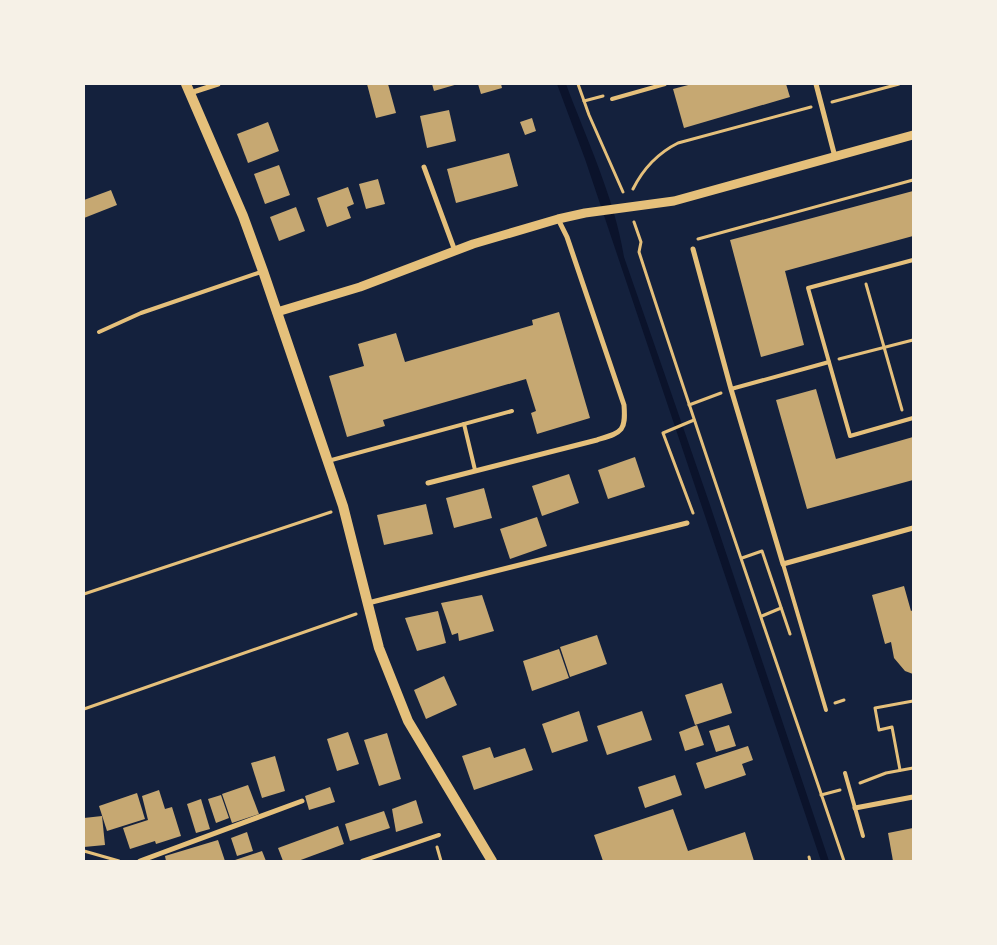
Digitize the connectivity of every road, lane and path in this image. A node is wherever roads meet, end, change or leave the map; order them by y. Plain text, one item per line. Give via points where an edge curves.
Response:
1 (218, 84) edge
2 (578, 84) edge
3 (664, 84) edge
4 (816, 84) edge
5 (899, 84) edge
6 (188, 89) edge
7 (612, 99) joint
8 (584, 101) junction
9 (831, 102) dead end
10 (813, 106) dead end
11 (913, 136) edge
12 (835, 157) junction
13 (424, 167) dead end
14 (913, 180) edge
15 (633, 189) dead end
16 (623, 192) dead end
17 (558, 219) junction
18 (634, 222) dead end
19 (690, 241) dead end
20 (693, 249) dead end
21 (455, 251) junction
22 (913, 260) edge
23 (263, 271) junction
24 (863, 273) junction
25 (277, 312) junction
26 (98, 332) dead end
27 (913, 340) edge
28 (884, 348) junction
29 (829, 362) junction
30 (731, 389) junction
31 (689, 405) junction
32 (512, 410) dead end
33 (913, 418) edge
34 (694, 420) junction
35 (905, 420) junction
36 (464, 424) junction
37 (328, 461) junction
38 (475, 470) junction
39 (428, 482) dead end
40 (334, 511) dead end
41 (687, 523) joint
42 (913, 528) edge
43 (742, 558) junction
44 (783, 564) junction
45 (84, 594) edge
46 (367, 603) junction
47 (783, 608) junction
48 (357, 614) dead end
49 (762, 616) junction
50 (790, 636) dead end
51 (844, 700) dead end
52 (913, 701) edge
53 (834, 703) dead end
54 (84, 709) edge
55 (826, 710) dead end
56 (913, 768) edge
57 (900, 770) junction
58 (845, 773) dead end
59 (849, 788) junction
60 (821, 795) junction
61 (913, 796) edge
62 (302, 801) dead end
63 (855, 808) junction
64 (439, 835) dead end
65 (863, 836) dead end
66 (84, 851) edge
67 (808, 857) dead end
68 (119, 861) edge
69 (140, 861) edge
70 (362, 861) edge
71 (492, 861) edge
72 (810, 861) edge
73 (844, 861) edge

1 - 6 street
2 - 8 path
3 - 7 lane
4 - 12 street
5 - 9 path
6 - 23 main road
7 - 8 path via 604,96
8 - 16 path
10 - 15 path via 678,143 641,173
11 - 12 street
12 - 17 street via 674,201
13 - 21 street
14 - 19 path
17 - 21 street
17 - 38 street via 624,405 623,428 619,433 597,440
18 - 31 path via 641,242 639,252
20 - 30 street
21 - 25 street via 360,287
22 - 24 lane
23 - 25 main road
23 - 26 lane via 141,313
24 - 28 path
24 - 29 lane via 808,288
25 - 37 main road
27 - 28 path
28 - 29 path
28 - 35 path
29 - 30 lane
29 - 35 lane via 850,436
30 - 31 path
30 - 44 street
31 - 34 path
32 - 36 lane
33 - 35 lane
34 - 41 path via 663,433 695,519
34 - 43 path
36 - 37 lane
36 - 38 lane
37 - 46 main road via 351,532
38 - 39 street
40 - 45 path
41 - 46 street
42 - 44 street
43 - 47 path via 762,551
43 - 49 path
44 - 55 lane
46 - 71 main road via 379,648 408,721
47 - 49 path
47 - 50 path
48 - 54 path
49 - 60 path
51 - 53 path
52 - 57 path via 875,708 879,730 892,727
56 - 57 path
57 - 59 path via 866,779
58 - 59 lane
59 - 60 path
59 - 63 lane
60 - 73 path
61 - 63 street
62 - 69 street
63 - 65 lane
64 - 70 lane
66 - 68 path
67 - 72 path

